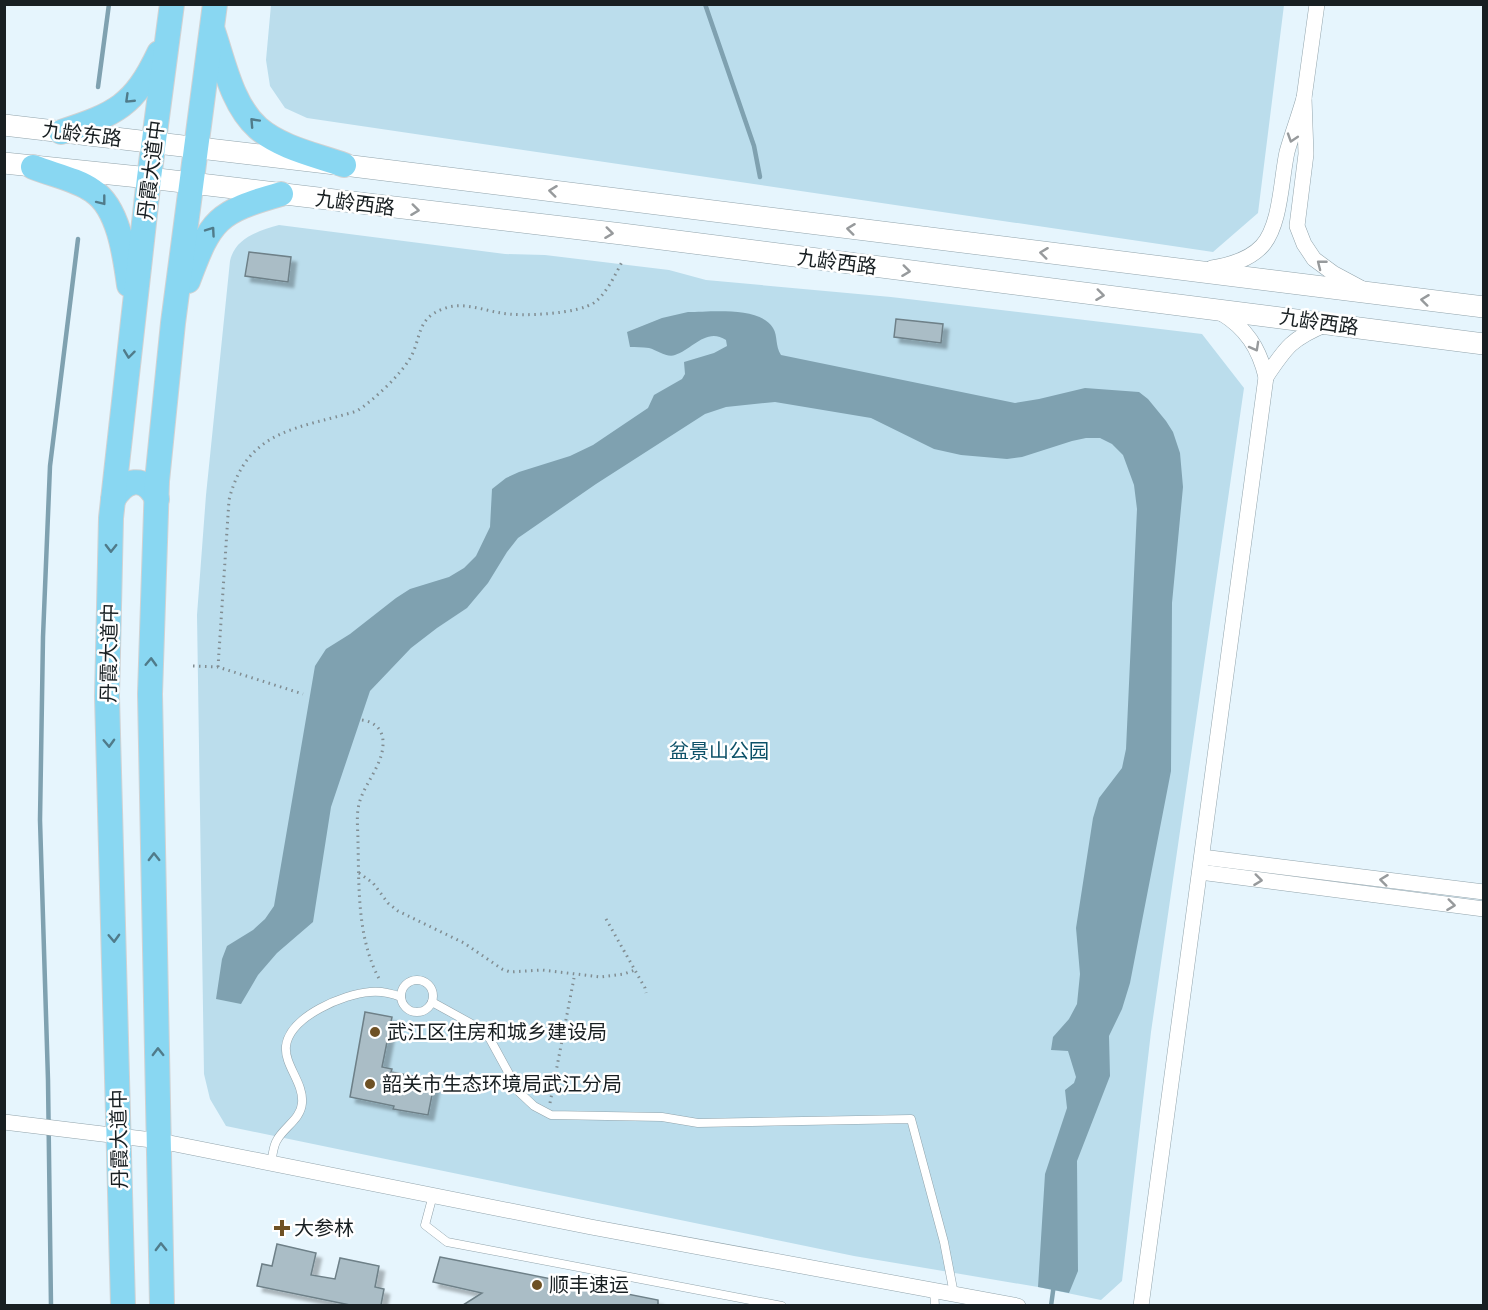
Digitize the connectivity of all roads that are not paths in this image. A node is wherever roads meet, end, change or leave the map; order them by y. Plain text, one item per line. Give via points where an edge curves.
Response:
1 (172, 4) edge
2 (215, 4) edge
3 (1317, 4) edge
4 (212, 29) junction
5 (169, 32) junction
6 (1304, 98) junction
7 (4, 125) edge
8 (61, 132) junction
9 (154, 143) junction
10 (195, 148) junction
11 (4, 163) edge
12 (344, 165) junction
13 (33, 167) junction
14 (149, 178) junction
15 (190, 184) junction
16 (281, 194) junction
17 (1190, 272) junction
18 (1372, 293) junction
19 (1484, 307) edge
20 (1213, 308) junction
21 (133, 320) junction
22 (173, 323) junction
23 (1329, 324) junction
24 (1484, 344) edge
25 (1266, 377) junction
26 (157, 499) junction
27 (113, 500) junction
28 (1201, 865) junction
29 (1484, 892) edge
30 (1484, 909) edge
31 (401, 997) junction
32 (432, 1002) junction
33 (4, 1122) edge
34 (120, 1135) junction
35 (160, 1141) junction
36 (271, 1162) junction
37 (433, 1195) junction
38 (954, 1294) junction
39 (935, 1298) edge
40 (123, 1305) edge
41 (162, 1305) edge
42 (782, 1305) edge
43 (1018, 1305) edge
44 (1141, 1305) edge

1 - 5 main road, 丹霞大道中
2 - 4 main road, 丹霞大道中
3 - 6 street
4 - 10 main road, 丹霞大道中
12 -> 4 main road via 295,148 258,128 243,110
5 -> 8 main road via 146,80 128,102 108,116
5 - 9 main road, 丹霞大道中
6 -> 17 street via 1287,152 1273,226 1262,246 1243,260
18 -> 6 street via 1314,259 1297,226 1305,154
7 - 8 main road, 九龄东路
8 - 9 main road, 九龄东路
9 - 10 main road, 九龄东路
9 - 14 main road, 丹霞大道中
10 - 12 main road, 九龄西路
10 - 15 main road, 丹霞大道中
11 - 13 main road, 九龄东路
17 -> 12 main road, 九龄西路
13 - 14 main road, 九龄东路
13 -> 21 main road via 74,181 102,199 120,236
14 - 15 main road, 九龄东路
14 - 21 main road, 丹霞大道中
15 - 16 main road, 九龄西路
15 - 22 main road, 丹霞大道中
16 -> 20 main road, 九龄西路
22 -> 16 main road via 199,250 214,225 244,205
17 - 18 main road, 九龄西路
19 -> 18 main road, 九龄西路
20 - 23 main road, 九龄西路
20 -> 25 street via 1248,335 1262,360
21 -> 27 main road, 丹霞大道中
22 - 26 main road, 丹霞大道中
23 - 24 main road, 九龄西路
23 - 25 street via 1286,347
25 - 28 street
26 - 27 main road via 150,487 137,482 123,486
35 -> 26 main road, 丹霞大道中 via 150,694
27 -> 34 main road, 丹霞大道中 via 107,696
29 -> 28 street
28 -> 30 street
28 - 44 street
31 - 32 lane via 404,1006 417,1012 426,1010
31 - 32 lane via 407,984 420,980 431,988
31 - 36 lane via 369,992 343,998 314,1012 294,1028 286,1051 303,1102 297,1117 275,1142
32 - 38 lane via 481,1029 519,1092 548,1114 662,1117 698,1123 911,1119
33 - 34 street
34 - 35 street
34 - 40 main road, 丹霞大道中
35 - 36 street
41 -> 35 main road, 丹霞大道中
36 - 37 street
37 - 39 street
37 - 42 lane via 425,1225 447,1242
38 - 39 street
38 - 43 street

